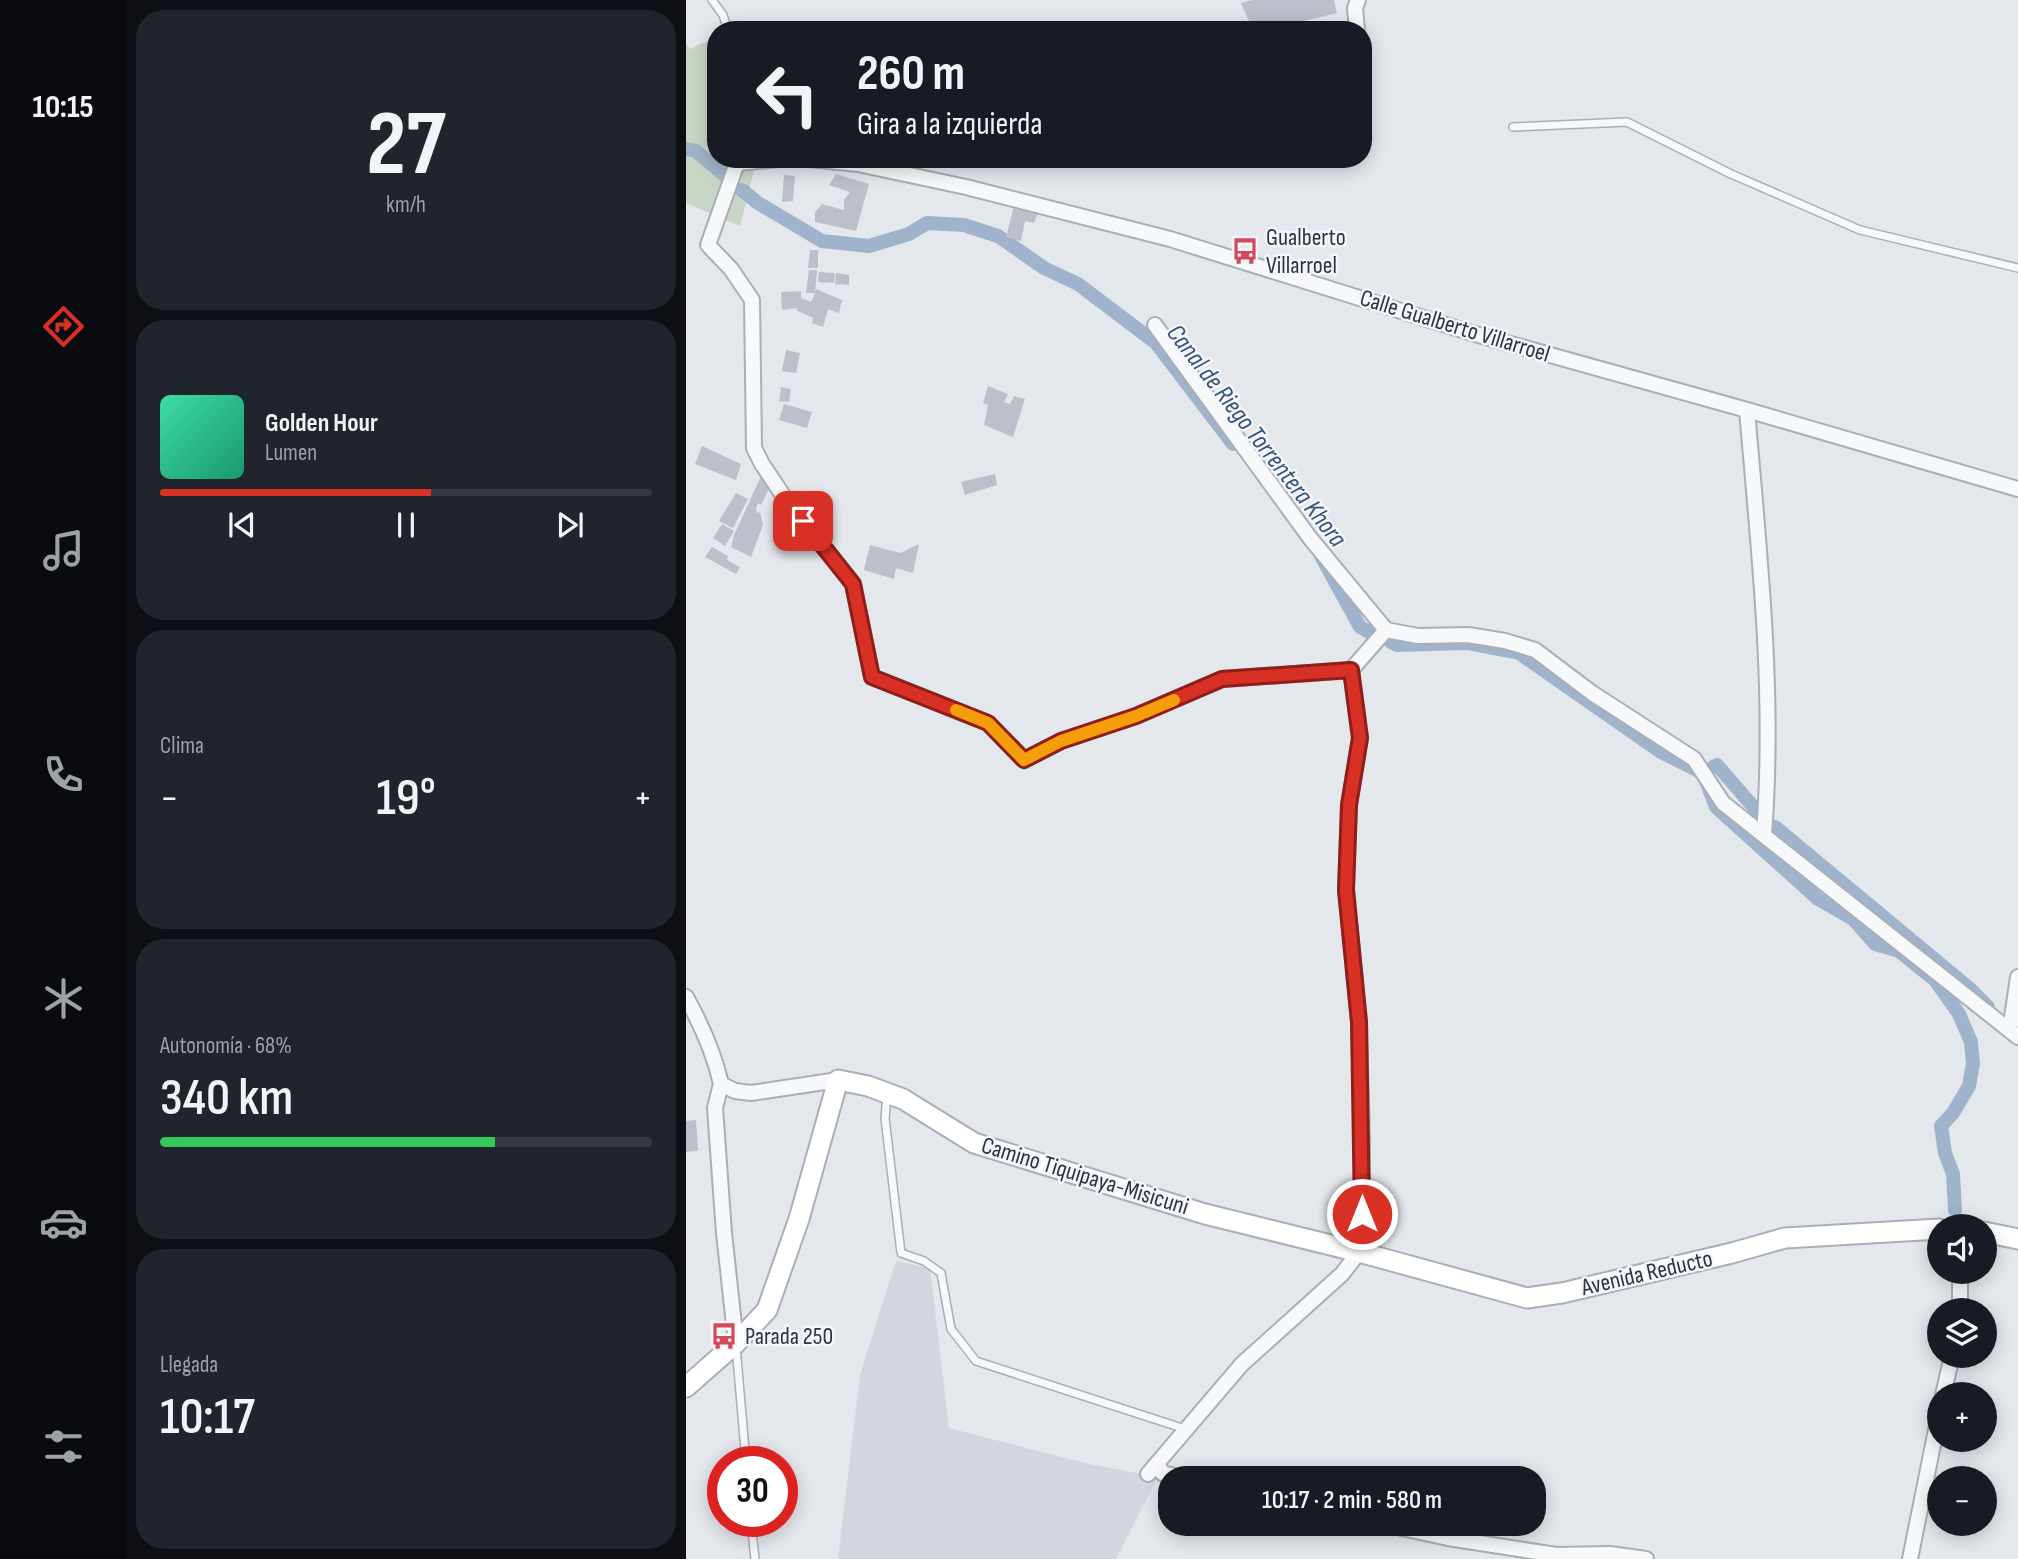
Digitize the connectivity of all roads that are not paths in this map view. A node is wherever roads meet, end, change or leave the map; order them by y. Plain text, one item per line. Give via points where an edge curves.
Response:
1 (712, 0) edge
2 (1358, 0) edge
3 (725, 21) edge
4 (1356, 21) edge
5 (1513, 127) dead end
6 (734, 168) edge
7 (880, 168) edge
8 (2018, 268) edge
9 (1155, 325) dead end
10 (1747, 410) junction
11 (2018, 489) edge
12 (1386, 630) junction
13 (1351, 670) junction
14 (1763, 834) junction
15 (2018, 977) edge
16 (686, 997) edge
17 (2014, 1034) edge
18 (838, 1080) junction
19 (721, 1084) junction
20 (887, 1093) junction
21 (1927, 1230) edge
22 (1997, 1235) edge
23 (2018, 1239) edge
24 (1359, 1252) junction
25 (736, 1343) junction
26 (686, 1387) edge
27 (1185, 1429) junction
28 (745, 1446) edge
29 (1932, 1452) edge
30 (1158, 1471) edge
31 (1439, 1536) edge
32 (753, 1537) edge
33 (755, 1559) edge
34 (1646, 1559) edge
35 (1910, 1559) edge

1 - 3 lane
2 - 4 street
5 - 8 lane via 1627,122 1860,230
6 - 13 street via 708,245 752,300 754,447 786,500 853,584 872,677 988,723 1024,760 1061,741 1136,716 1222,679
7 - 10 street, Calle Gualberto Villarroel via 1170,239 1475,334
9 - 12 street via 1310,538
10 - 11 street, Calle Gualberto Villarroel
10 - 14 street via 1766,634 1769,769
12 - 13 street
12 - 14 street via 1418,636 1468,635 1535,650 1694,759 1723,803
13 - 24 street via 1360,738 1349,805 1346,890 1359,1035
14 - 17 street
15 - 17 street
16 - 19 street via 699,1019
18 - 19 street via 751,1093
18 - 20 main road, Camino Tiquipaya-Misicuni
18 - 25 main road via 799,1219 767,1310
19 - 25 street via 715,1108
20 - 24 main road, Camino Tiquipaya-Misicuni via 975,1143 1205,1214
20 - 27 lane via 885,1118 901,1253 941,1273 951,1329 976,1360
21 - 24 main road, Avenida Reducto via 1785,1238 1527,1298
22 - 23 main road
24 - 27 street via 1342,1275 1242,1364
25 - 26 main road
25 - 28 lane
27 - 30 street via 1153,1469
29 - 35 street
31 - 34 street via 1556,1555
32 - 33 lane

